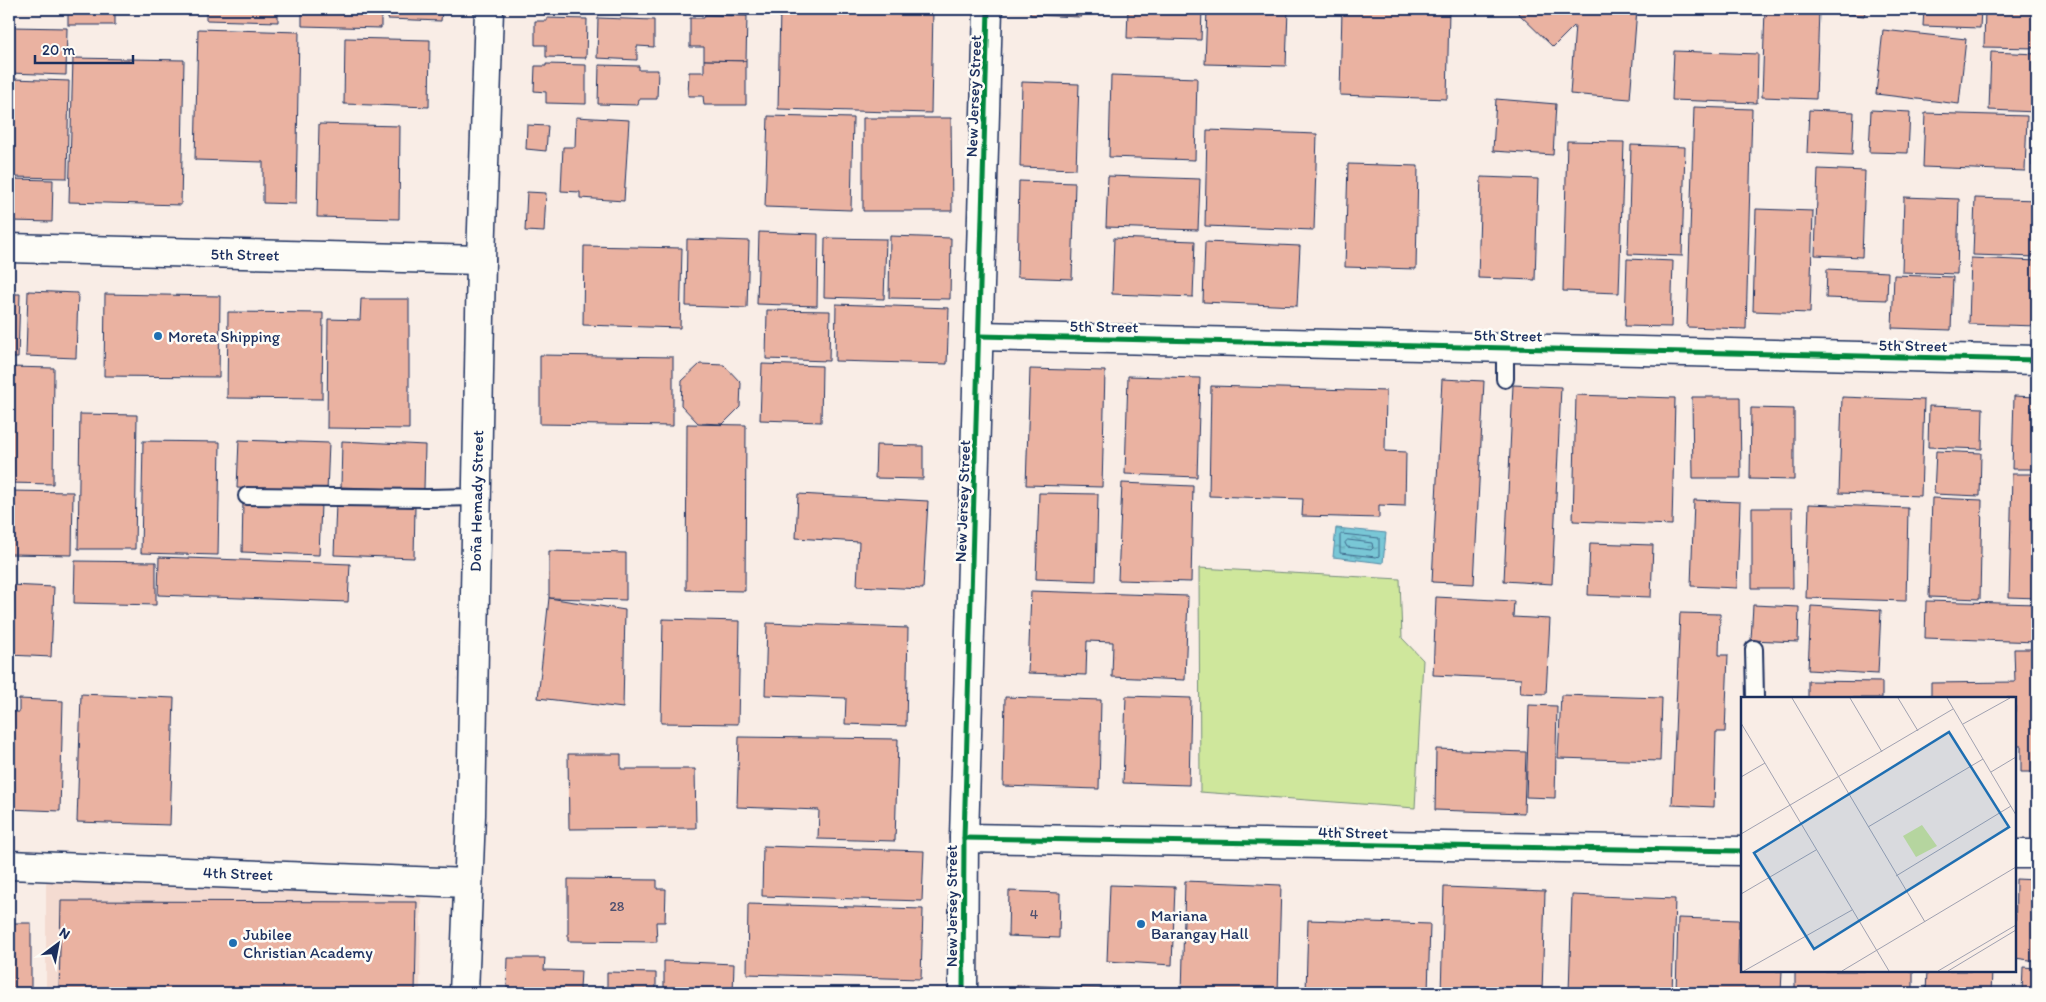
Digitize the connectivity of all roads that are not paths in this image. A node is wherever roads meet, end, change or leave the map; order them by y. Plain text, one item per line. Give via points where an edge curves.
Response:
1 (489, 9) edge
2 (988, 9) edge
3 (9, 248) edge
4 (481, 260) junction
5 (979, 336) junction
6 (1505, 348) junction
7 (2037, 360) edge
8 (1505, 379) dead end
9 (247, 496) dead end
10 (476, 497) junction
11 (1754, 649) dead end
12 (1755, 697) edge
13 (964, 838) junction
14 (1741, 851) edge
15 (2016, 854) edge
16 (2037, 854) edge
17 (9, 864) edge
18 (467, 884) junction
19 (464, 993) edge
20 (963, 993) edge

1 - 4 street, Doña Hemady Street
2 - 5 street, New Jersey Street
3 - 4 street, 5th Street
4 - 10 street, Doña Hemady Street
5 - 6 street, 5th Street
5 - 13 street, New Jersey Street
6 - 7 street, 5th Street
6 - 8 lane
9 - 10 lane
10 - 18 street, Doña Hemady Street
11 - 12 lane
13 - 14 street, 4th Street
13 - 20 street, New Jersey Street
15 - 16 street
17 - 18 street, 4th Street
18 - 19 street, Doña Hemady Street

